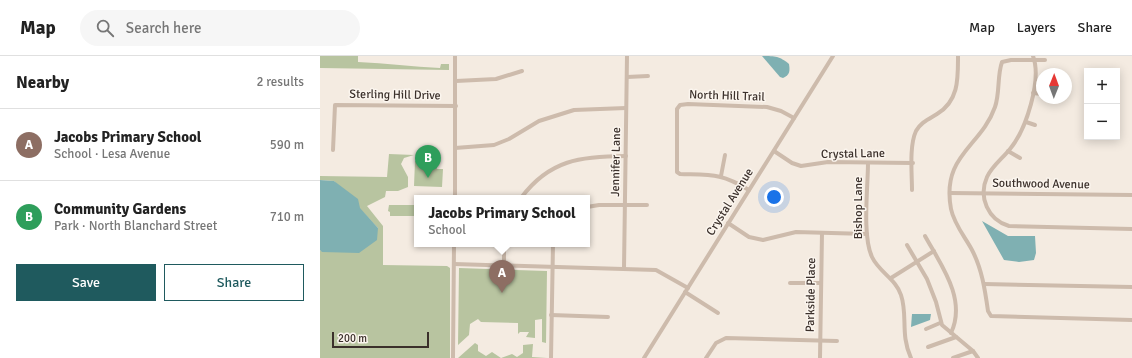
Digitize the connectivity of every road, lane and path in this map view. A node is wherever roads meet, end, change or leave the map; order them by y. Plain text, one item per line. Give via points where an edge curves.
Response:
1 (455, 56) edge
2 (627, 56) edge
3 (833, 56) edge
4 (958, 56) edge
5 (1035, 57) edge
6 (1045, 60) dead end
7 (522, 71) dead end
8 (648, 76) dead end
9 (627, 77) junction
10 (456, 81) junction
11 (1033, 93) junction
12 (1036, 93) edge
13 (456, 106) junction
14 (626, 108) junction
15 (794, 118) junction
16 (1026, 122) junction
17 (1035, 125) dead end
18 (455, 148) junction
19 (333, 150) dead end
20 (774, 151) junction
21 (1008, 151) junction
22 (725, 155) dead end
23 (626, 156) junction
24 (1020, 158) dead end
25 (868, 163) junction
26 (912, 163) junction
27 (721, 176) junction
28 (749, 190) junction
29 (912, 190) dead end
30 (950, 192) junction
31 (984, 193) junction
32 (455, 195) edge
33 (524, 195) edge
34 (1132, 196) edge
35 (625, 205) junction
36 (647, 205) dead end
37 (590, 206) edge
38 (728, 223) junction
39 (1132, 229) edge
40 (822, 233) junction
41 (867, 234) junction
42 (925, 236) dead end
43 (907, 245) dead end
44 (454, 247) edge
45 (504, 247) edge
46 (553, 247) edge
47 (934, 251) junction
48 (918, 261) junction
49 (454, 264) junction
50 (504, 265) junction
51 (552, 266) junction
52 (624, 268) junction
53 (891, 278) junction
54 (790, 283) dead end
55 (821, 283) junction
56 (984, 284) junction
57 (1132, 286) edge
58 (687, 290) junction
59 (718, 313) dead end
60 (551, 315) junction
61 (608, 317) dead end
62 (1132, 320) edge
63 (940, 323) junction
64 (926, 329) dead end
65 (951, 333) junction
66 (956, 337) junction
67 (820, 340) junction
68 (837, 341) dead end
69 (928, 347) dead end
70 (973, 351) junction
71 (453, 358) edge
72 (551, 358) edge
73 (644, 358) edge
74 (706, 358) edge
75 (820, 358) edge
76 (911, 358) edge
77 (953, 358) edge
78 (978, 358) edge

1 - 10 street
2 - 9 street, Jennifer Lane
3 - 15 street, Crystal Avenue
4 - 26 street via 955,93 945,108 924,121 917,130
5 - 6 street
5 - 11 street
5 - 30 street via 1002,62 998,97 993,113 958,159 952,175
7 - 10 street via 496,80
8 - 9 street
9 - 14 street, Jennifer Lane
10 - 13 street
11 - 12 street
11 - 16 street
13 - 18 street
13 - 19 street, Sterling Hill Drive via 334,106
14 - 18 street via 574,110 539,121 494,145
14 - 23 street, Jennifer Lane
15 - 20 street, Crystal Avenue
15 - 27 street, North Hill Trail via 767,107 700,104 680,106 676,116 678,172
16 - 17 street
16 - 21 street
18 - 32 street
20 - 25 street, Crystal Lane via 792,163 802,166 828,162
20 - 28 street, Crystal Avenue
21 - 24 street
21 - 31 street via 988,174
22 - 27 street
23 - 33 street via 590,157 564,163 540,178
23 - 35 street, Jennifer Lane
25 - 26 street, Crystal Lane
25 - 41 street, Bishop Lane
26 - 29 street
27 - 28 street
28 - 38 street, Crystal Avenue
30 - 31 street, Southwood Avenue
30 - 56 street via 952,214 976,258
31 - 34 street, Southwood Avenue
31 - 39 street via 985,204 991,215 1009,226
35 - 36 street
35 - 37 street
35 - 52 street, Jennifer Lane
38 - 40 street via 750,237 763,240 788,233
38 - 58 street, Crystal Avenue
40 - 41 street
40 - 55 street, Parkside Place
41 - 53 street, Bishop Lane via 870,252 878,266
42 - 47 street
43 - 48 street
44 - 49 street
45 - 50 street
46 - 51 street
47 - 48 street
47 - 65 street via 946,271 955,297 956,320
48 - 53 street
48 - 63 street via 936,302
49 - 50 street
49 - 71 street
50 - 51 street
51 - 52 street
51 - 60 street
52 - 58 street via 658,270
53 - 76 street via 902,298 904,334
54 - 55 street
55 - 67 street, Parkside Place
56 - 57 street
56 - 62 street via 988,314 993,317
58 - 59 street
58 - 73 street, Crystal Avenue
60 - 61 street
60 - 72 street
63 - 64 street
63 - 65 street
65 - 66 street
66 - 69 street
66 - 70 street
67 - 68 street
67 - 74 street via 729,338 716,343
67 - 75 street, Parkside Place
70 - 77 street
70 - 78 street

